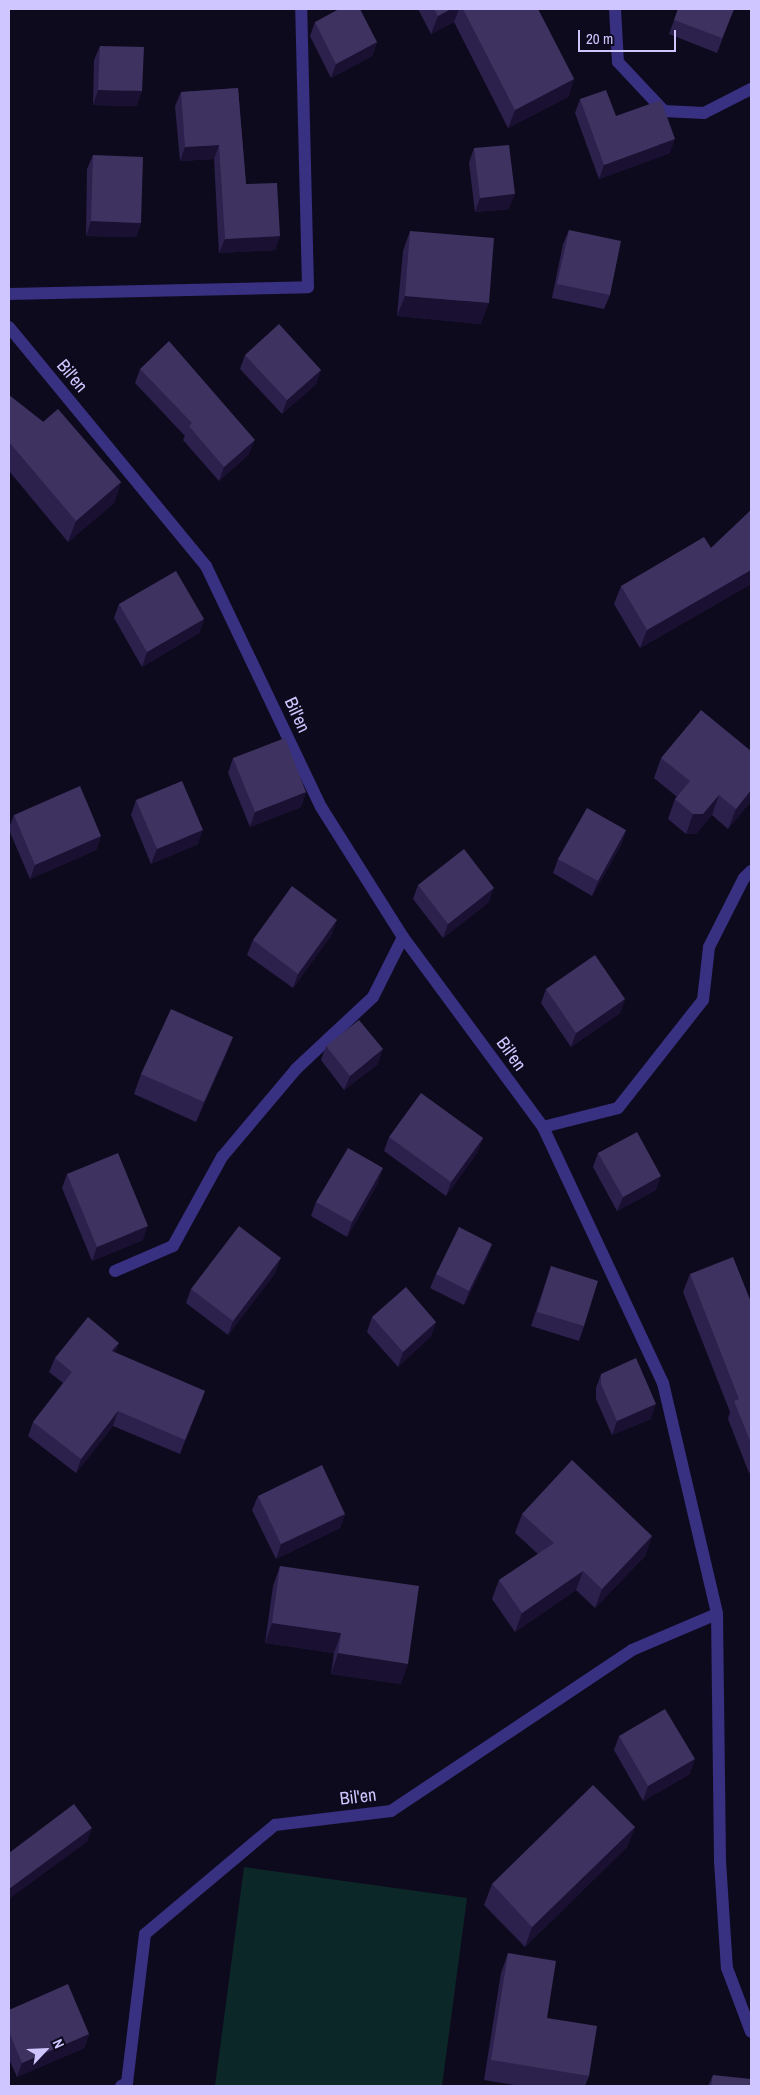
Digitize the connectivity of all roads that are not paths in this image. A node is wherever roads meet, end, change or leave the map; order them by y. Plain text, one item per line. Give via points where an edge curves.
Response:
1 (300, 9) edge
2 (616, 9) edge
3 (751, 89) edge
4 (9, 294) edge
5 (9, 327) edge
6 (751, 871) edge
7 (403, 937) junction
8 (543, 1127) junction
9 (115, 1271) dead end
10 (716, 1614) junction
11 (751, 2032) edge
12 (125, 2085) edge

1 - 4 street via 308,287
2 - 3 street via 618,62 664,111 704,112
5 - 7 street, Bil'en via 206,566 321,807
6 - 8 street via 709,947 702,1000 618,1108
7 - 8 street, Bil'en
7 - 9 street via 373,997 296,1069 222,1157 173,1246
8 - 10 street, Bil'en via 663,1383
10 - 11 street, Bil'en via 720,1861 727,1968
10 - 12 street, Bil'en via 632,1650 391,1811 275,1825 145,1934

